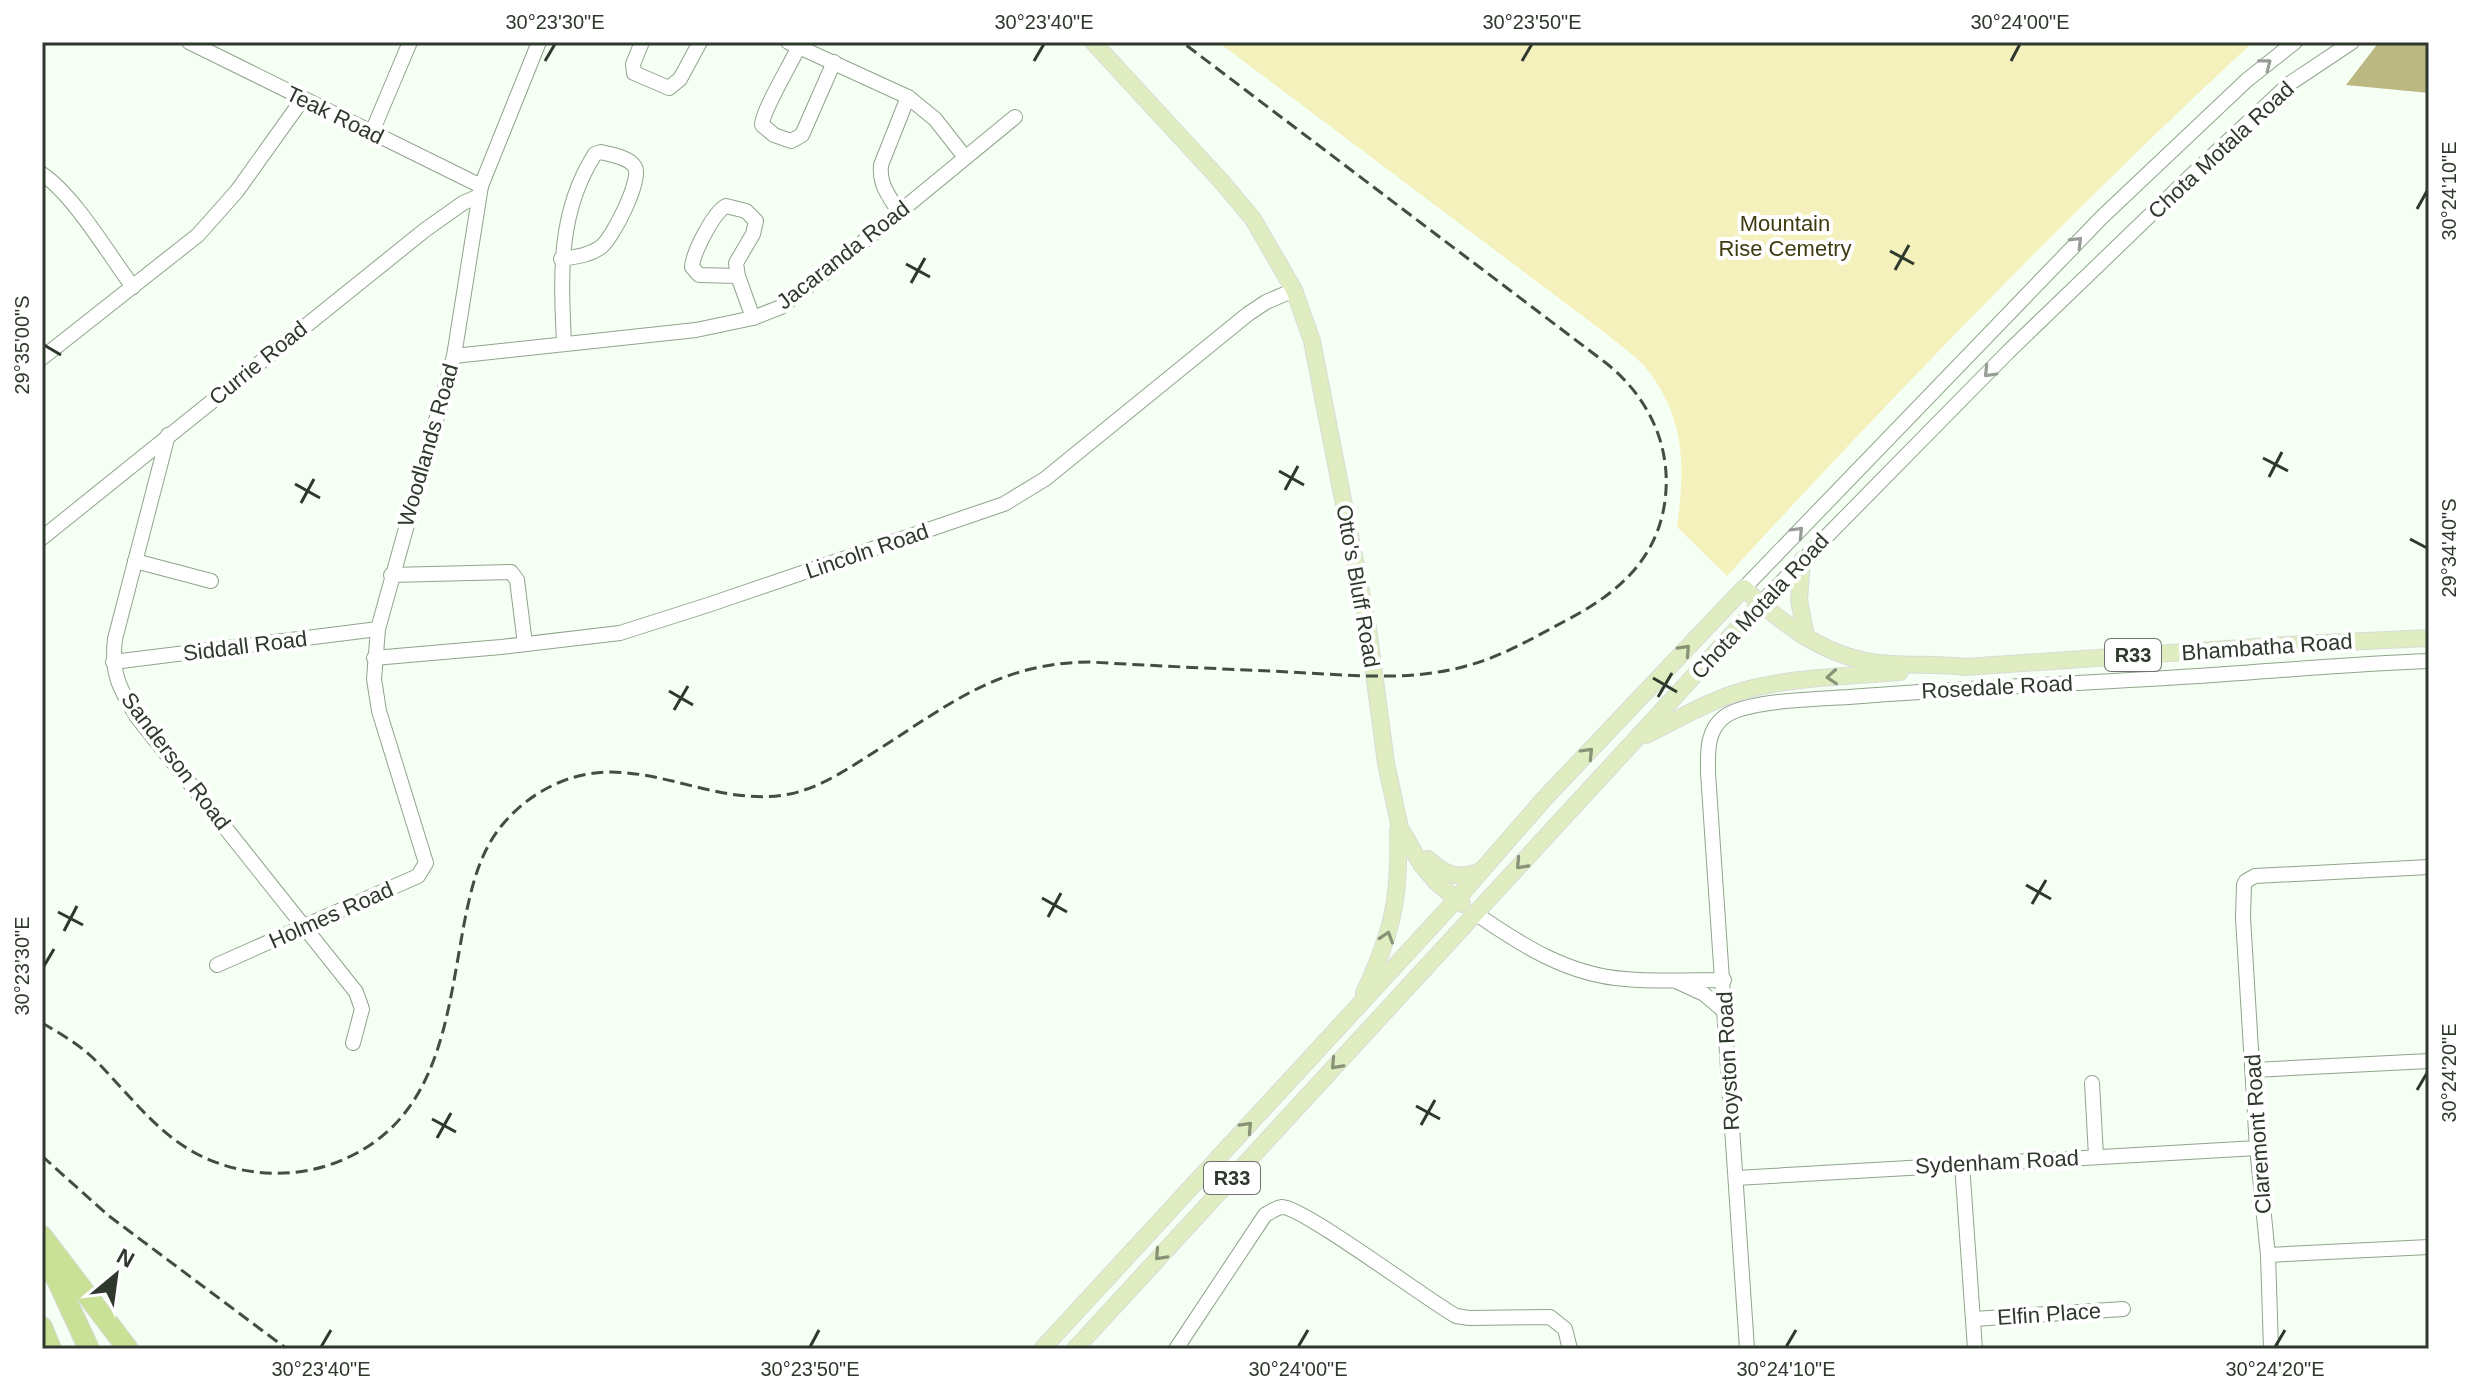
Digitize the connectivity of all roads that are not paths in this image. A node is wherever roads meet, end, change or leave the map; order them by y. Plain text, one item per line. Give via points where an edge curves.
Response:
1 (189, 42) edge
2 (410, 42) edge
3 (539, 42) edge
4 (642, 42) edge
5 (700, 42) edge
6 (1093, 42) edge
7 (2295, 42) edge
8 (2352, 42) edge
9 (794, 44) edge
10 (210, 46) edge
11 (821, 48) edge
12 (834, 62) junction
13 (908, 97) junction
14 (302, 100) junction
15 (1015, 117) dead end
16 (372, 132) junction
17 (964, 156) junction
18 (42, 174) edge
19 (480, 191) junction
20 (899, 212) junction
21 (561, 259) junction
22 (738, 276) junction
23 (133, 287) junction
24 (1294, 290) junction
25 (753, 318) junction
26 (564, 343) junction
27 (454, 356) junction
28 (42, 358) edge
29 (168, 435) junction
30 (42, 538) edge
31 (1802, 560) junction
32 (135, 561) junction
33 (391, 575) junction
34 (211, 581) dead end
35 (1744, 588) junction
36 (1760, 604) junction
37 (378, 629) junction
38 (1806, 637) junction
39 (2429, 638) edge
40 (525, 644) junction
41 (374, 658) junction
42 (2429, 661) edge
43 (113, 662) junction
44 (1965, 667) junction
45 (1636, 740) junction
46 (1708, 773) joint
47 (1398, 824) junction
48 (424, 851) joint
49 (2429, 867) edge
50 (1479, 872) junction
51 (1456, 900) junction
52 (1475, 913) junction
53 (304, 926) junction
54 (1722, 956) junction
55 (217, 965) dead end
56 (1672, 980) junction
57 (1695, 980) junction
58 (1724, 980) junction
59 (1356, 1008) junction
60 (1724, 1011) junction
61 (353, 1043) dead end
62 (2429, 1061) edge
63 (2253, 1070) junction
64 (2092, 1083) dead end
65 (2257, 1148) junction
66 (2096, 1156) junction
67 (1962, 1164) junction
68 (1736, 1178) junction
69 (42, 1236) edge
70 (2429, 1247) edge
71 (2268, 1255) junction
72 (42, 1257) edge
73 (2123, 1309) dead end
74 (1974, 1319) junction
75 (42, 1327) edge
76 (51, 1349) edge
77 (89, 1349) edge
78 (128, 1349) edge
79 (1042, 1349) edge
80 (1075, 1349) edge
81 (1176, 1349) edge
82 (1570, 1349) edge
83 (1747, 1349) edge
84 (1975, 1349) edge
85 (2271, 1349) edge

1 - 10 street, Teak Road
2 - 16 street
3 - 19 street, Woodlands Road
4 - 5 street via 634,73 669,88 680,79
6 - 24 main road, Otto's Bluff Road via 1246,210
35 -> 7 street, Chota Motala Road via 2102,217 2247,80
8 -> 31 street, Chota Motala Road via 2289,84 2231,138
9 - 11 street
9 - 12 street via 762,119 766,130 785,140 802,135
10 - 14 street, Teak Road
11 - 12 street
12 - 13 street
13 - 17 street via 935,119
13 - 20 street via 880,177
14 - 16 street, Teak Road
14 - 23 street via 218,215
15 - 17 street, Jacaranda Road
16 - 19 street, Teak Road
17 - 20 street, Jacaranda Road
18 - 23 street via 72,204
19 - 27 street, Woodlands Road
19 - 29 street, Currie Road
20 - 25 street, Jacaranda Road via 781,307
21 - 21 street via 595,250 609,238 637,177 631,163 595,154 568,213
21 - 26 street
22 - 22 street via 736,263 756,221 746,211 726,206 712,222 692,267 699,275
22 - 25 street
23 - 28 street
24 - 40 street, Lincoln Road via 1248,314 1045,479 1004,504 620,633
24 - 47 main road, Otto's Bluff Road via 1312,341 1368,628
25 - 26 street, Jacaranda Road via 696,330
26 - 27 street, Jacaranda Road
27 - 33 street, Woodlands Road
29 - 30 street, Currie Road
29 - 32 street, Sanderson Road
31 - 36 street, Chota Motala Road
31 - 38 main road via 1799,600
32 - 34 street
32 - 43 street, Sanderson Road
33 - 37 street, Woodlands Road
33 - 40 street via 511,572 517,580
35 - 36 main road, Bhambatha Road / R33
50 -> 35 main road, Chota Motala Road / R33
36 - 38 main road, Bhambatha Road / R33
36 - 45 main road, Chota Motala Road / R33
37 - 41 street, Woodlands Road
37 - 43 street, Siddall Road
38 - 44 main road, Bhambatha Road / R33 via 1865,661
39 - 44 main road, Bhambatha Road / R33
40 - 41 street, Lincoln Road
41 - 48 street, Woodlands Road via 379,711
42 - 46 street, Rosedale Road via 1780,702 1724,717 1710,738
43 - 53 street, Sanderson Road via 119,688 137,717
44 -> 45 main road via 1808,679 1750,689
45 -> 52 main road, Chota Motala Road / R33
46 - 54 street, Royston Road
47 - 50 main road via 1440,870 1460,877
47 - 51 main road, Otto's Bluff Road via 1421,864
59 -> 47 main road via 1396,906
48 - 53 street, Holmes Road via 426,863 418,876
49 - 63 street, Claremont Road via 2255,876 2246,881 2243,918
50 - 51 main road, Chota Motala Road / R33
51 - 52 main road, Otto's Bluff Road
51 - 59 main road, Chota Motala Road / R33
52 - 56 street, Otto's Bluff Road via 1535,952 1586,973
52 -> 80 main road, Chota Motala Road / R33
53 - 55 street, Holmes Road
53 - 61 street, Sanderson Road via 356,992 362,1009
54 - 57 street
54 - 58 street, Royston Road
56 - 57 street, Otto's Bluff Road
56 - 60 street via 1704,994
57 - 58 street, Otto's Bluff Road
58 - 60 street, Royston Road
79 -> 59 main road, Chota Motala Road / R33
60 - 68 street, Royston Road
62 - 63 street
63 - 65 street, Claremont Road
64 - 66 street
65 - 66 street, Sydenham Road
65 - 71 street, Claremont Road
66 - 67 street, Sydenham Road
67 - 68 street, Sydenham Road
67 - 74 street
68 - 83 street, Royston Road
69 - 78 highway
70 - 71 street
71 - 85 street, Claremont Road
72 - 77 highway
73 - 74 street, Elfin Place
74 - 84 street
75 - 76 highway
81 - 82 street via 1265,1215 1281,1207 1456,1316 1550,1317 1565,1329

